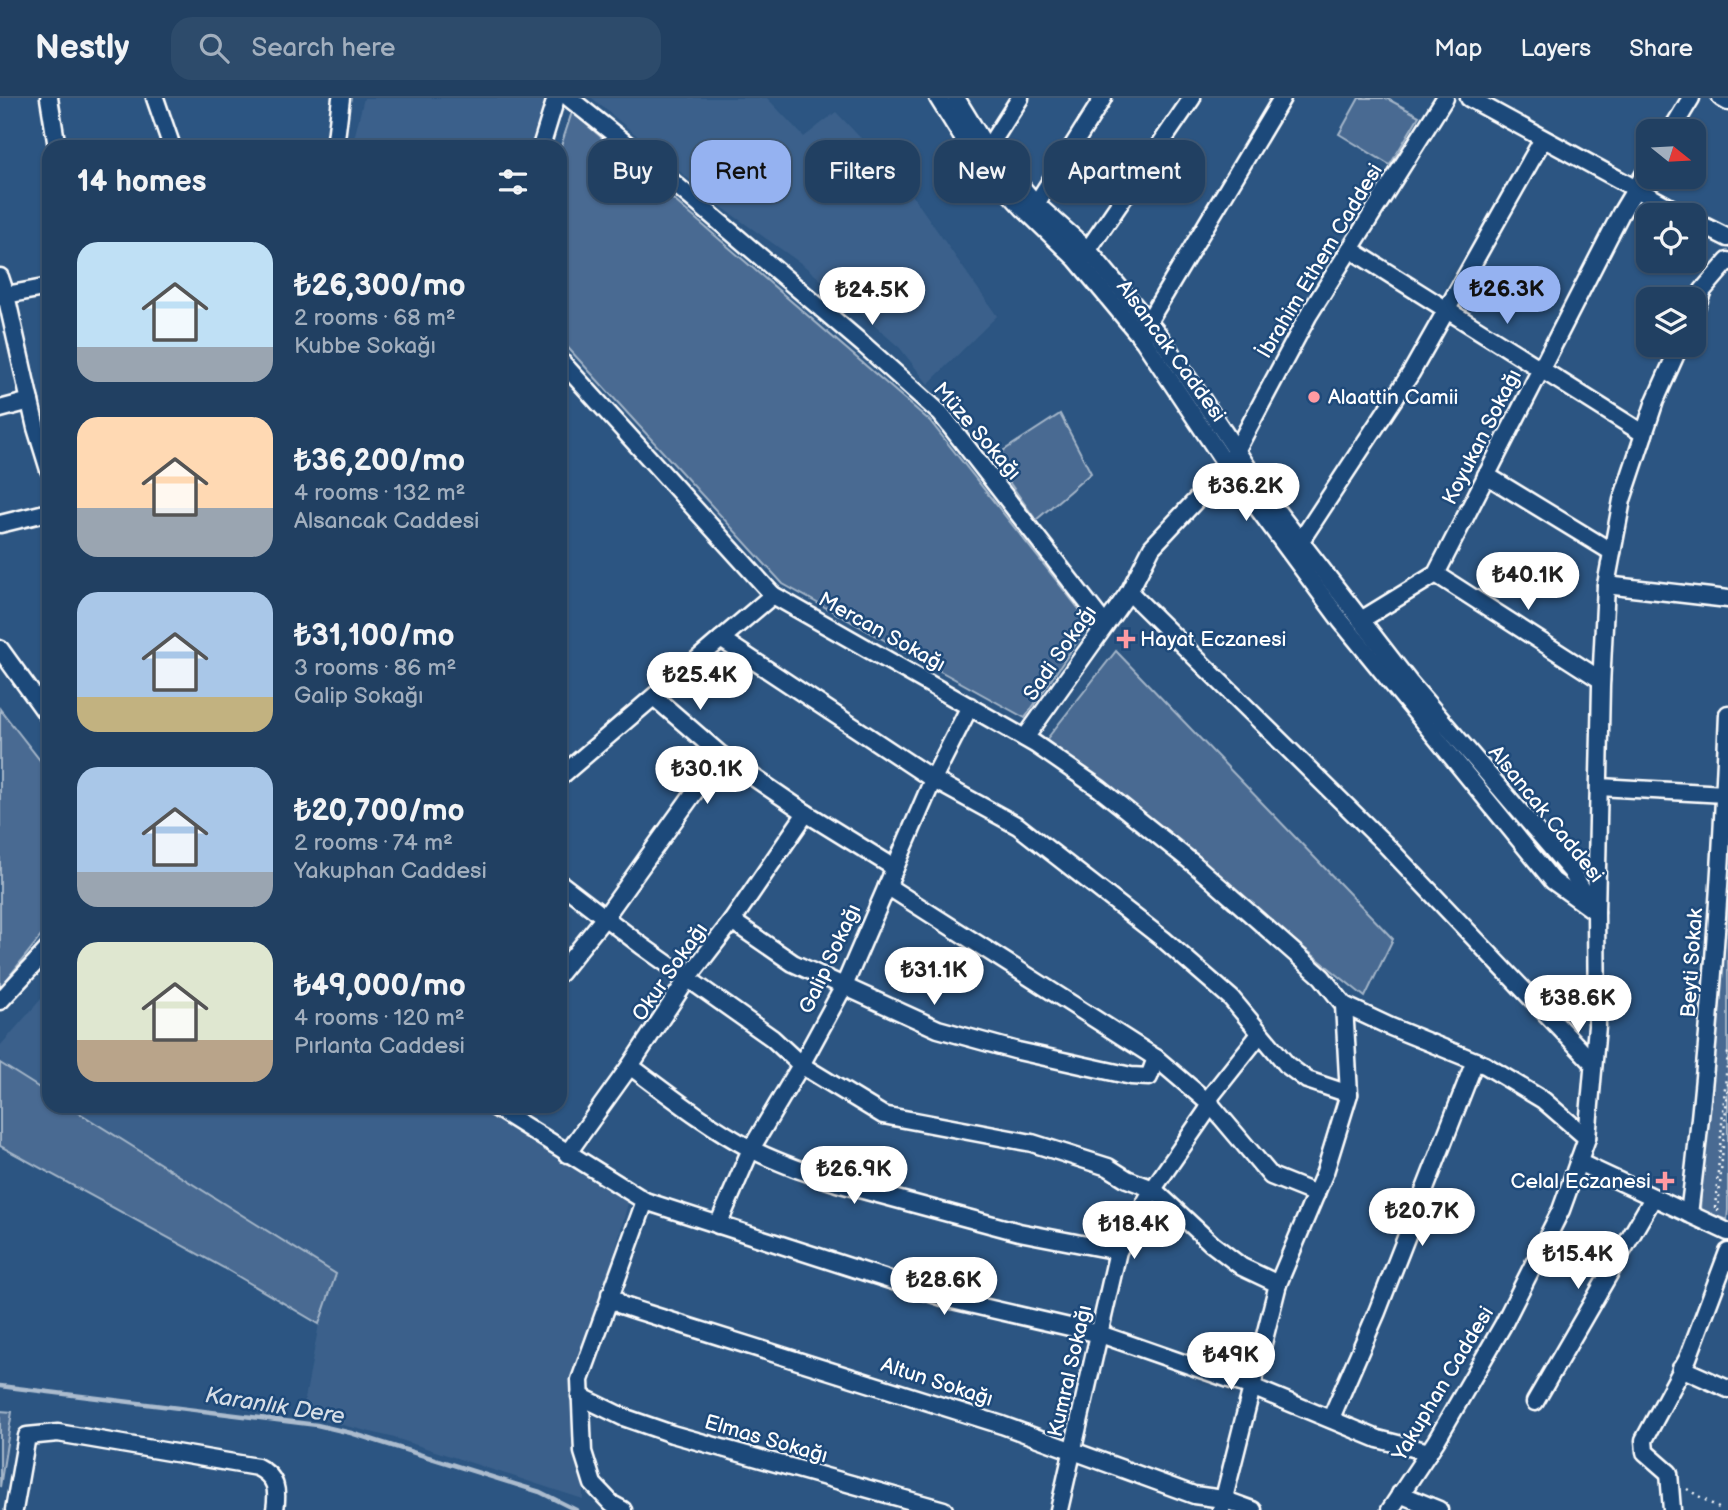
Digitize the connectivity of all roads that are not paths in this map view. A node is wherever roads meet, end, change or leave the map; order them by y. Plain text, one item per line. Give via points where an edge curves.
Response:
1 (49, 98) edge
2 (155, 98) edge
3 (341, 98) edge
4 (556, 98) edge
5 (569, 98) edge
6 (938, 98) edge
7 (956, 98) edge
8 (1020, 98) edge
9 (1103, 98) edge
10 (1192, 98) edge
11 (1282, 98) edge
12 (1445, 98) edge
13 (1469, 98) edge
14 (1691, 98) edge
15 (1721, 98) edge
16 (1728, 102) edge
17 (1678, 119) edge
18 (1543, 139) junction
19 (56, 140) edge
20 (170, 140) edge
21 (336, 140) edge
22 (543, 140) edge
23 (983, 140) edge
24 (993, 140) edge
25 (1635, 190) junction
26 (1030, 197) edge
27 (1660, 203) edge
28 (1036, 204) junction
29 (1706, 227) edge
30 (1728, 238) edge
31 (1350, 249) junction
32 (1084, 256) junction
33 (1728, 261) edge
34 (0, 277) edge
35 (1706, 287) edge
36 (42, 288) edge
37 (3, 296) edge
38 (1447, 309) junction
39 (1148, 322) junction
40 (1675, 357) edge
41 (567, 368) edge
42 (1540, 368) junction
43 (30, 401) junction
44 (0, 410) edge
45 (1644, 434) junction
46 (42, 445) edge
47 (1236, 449) junction
48 (1228, 466) junction
49 (1486, 475) junction
50 (42, 514) edge
51 (0, 524) edge
52 (1300, 542) junction
53 (1612, 552) junction
54 (1436, 574) junction
55 (1606, 586) junction
56 (1129, 592) junction
57 (773, 596) junction
58 (1728, 599) edge
59 (1361, 620) junction
60 (1105, 625) junction
61 (721, 639) junction
62 (0, 649) edge
63 (1601, 680) junction
64 (654, 696) junction
65 (970, 706) junction
66 (42, 707) edge
67 (1728, 714) edge
68 (1025, 738) junction
69 (721, 755) junction
70 (567, 771) edge
71 (934, 779) junction
72 (1599, 787) junction
73 (1724, 794) junction
74 (806, 813) junction
75 (895, 868) junction
76 (887, 886) junction
77 (567, 888) edge
78 (1596, 912) junction
79 (605, 917) junction
80 (732, 921) junction
81 (42, 956) edge
82 (567, 964) edge
83 (688, 978) junction
84 (844, 986) junction
85 (0, 1001) edge
86 (1344, 1004) junction
87 (1260, 1034) junction
88 (1156, 1058) junction
89 (1475, 1061) junction
90 (1593, 1063) junction
91 (802, 1065) junction
92 (630, 1066) junction
93 (1349, 1094) junction
94 (1211, 1105) junction
95 (503, 1113) edge
96 (1587, 1139) junction
97 (751, 1149) junction
98 (567, 1154) junction
99 (1578, 1162) junction
100 (1153, 1189) junction
101 (1316, 1194) junction
102 (1653, 1198) junction
103 (645, 1201) junction
104 (1689, 1214) junction
105 (718, 1225) junction
106 (1719, 1228) edge
107 (1118, 1251) junction
108 (1728, 1252) edge
109 (1278, 1284) junction
110 (610, 1294) junction
111 (1100, 1334) junction
112 (1681, 1368) junction
113 (1252, 1387) junction
114 (1728, 1389) edge
115 (580, 1396) junction
116 (1535, 1402) dead end
117 (1331, 1418) junction
118 (1073, 1451) junction
119 (1429, 1452) junction
120 (1400, 1494) junction
121 (1222, 1504) edge
122 (14, 1510) edge
123 (275, 1510) edge
124 (623, 1510) edge
125 (944, 1510) edge
126 (1059, 1510) edge
127 (1253, 1510) edge
128 (1390, 1510) edge
129 (1439, 1510) edge
130 (1672, 1510) edge

1 - 19 street
2 - 20 street
3 - 21 street
4 - 22 street
5 - 60 street, Müze Sokağı via 941,414
6 - 32 street, Alsancak Caddesi via 971,151 1023,208
7 - 23 street, Alsancak Caddesi
8 - 24 street
9 - 28 street
10 - 32 street
11 - 39 street
12 - 31 street, İbrahim Ethem Caddesi
13 - 18 street
14 - 17 street
15 - 16 street
18 - 25 street
18 - 38 street
25 - 27 street
25 - 42 street, Koyukan Sokağı
26 - 28 street, Alsancak Caddesi
28 - 32 street, Alsancak Caddesi
29 - 30 street
31 - 38 street
31 - 47 street, İbrahim Ethem Caddesi
32 - 39 street, Alsancak Caddesi
32 - 48 street, Alsancak Caddesi
33 - 35 street
34 - 37 street
36 - 37 street
37 - 43 street
38 - 42 street
38 - 52 street via 1411,373
39 - 47 street, Alsancak Caddesi
40 - 45 street, Yakuphan Caddesi
41 - 57 street, Mercan Sokağı
42 - 45 street
42 - 49 street, Koyukan Sokağı
43 - 44 street
43 - 46 street
45 - 53 street, Yakuphan Caddesi via 1622,500
47 - 48 street
47 - 52 street, Alsancak Caddesi
48 - 56 street, Sadi Sokağı via 1152,547
48 - 78 street, Alsancak Caddesi via 1340,621 1553,881
49 - 53 street
49 - 54 street, Koyukan Sokağı
50 - 51 street
52 - 59 street, Alsancak Caddesi
53 - 55 street, Yakuphan Caddesi
54 - 59 street
54 - 63 street
55 - 58 street
55 - 63 street, Yakuphan Caddesi
56 - 60 street, Sadi Sokağı
56 - 90 street via 1385,844
57 - 61 street
57 - 65 street, Mercan Sokağı
59 - 78 street, Alsancak Caddesi via 1571,871
60 - 68 street, Sadi Sokağı
61 - 64 street
61 - 71 street
62 - 66 street
63 - 72 street, Yakuphan Caddesi
64 - 69 street
64 - 70 street
65 - 68 street, Mercan Sokağı
65 - 71 street, Galip Sokağı
67 - 73 street, Beyti Sokak
68 - 86 street, Mercan Sokağı via 1100,789 1194,864 1322,977
69 - 74 street
69 - 79 street
71 - 75 street, Galip Sokağı
71 - 87 street via 1018,827 1163,939 1231,998
72 - 73 street
72 - 78 street, Yakuphan Caddesi
73 - 104 street, Beyti Sokak via 1701,1122
74 - 75 street
74 - 80 street, Okur Sokağı
75 - 76 street, Galip Sokağı
76 - 84 street, Galip Sokağı
76 - 88 street
77 - 79 street
78 - 90 street, Yakuphan Caddesi
79 - 82 street
79 - 83 street
80 - 83 street, Okur Sokağı
80 - 84 street via 793,962
81 - 85 street
83 - 91 street
83 - 92 street, Okur Sokağı
84 - 88 street via 939,1029 1018,1051 1140,1077 1149,1077
84 - 91 street, Galip Sokağı
86 - 89 street
86 - 93 street
87 - 93 street via 1307,1080
87 - 94 street, Kumral Sokağı via 1210,1097
88 - 94 street
89 - 96 street via 1543,1100
89 - 117 street
90 - 96 street, Yakuphan Caddesi
91 - 97 street, Galip Sokağı
91 - 100 street via 883,1115 1032,1143 1108,1167
92 - 97 street
92 - 98 street, Okur Sokağı
93 - 101 street
94 - 100 street, Kumral Sokağı
94 - 101 street via 1271,1176
95 - 98 street
96 - 99 street, Yakuphan Caddesi
97 - 105 street, Galip Sokağı
97 - 107 street via 837,1183 1018,1232
98 - 103 street
99 - 102 street
99 - 119 street, Yakuphan Caddesi via 1561,1210 1503,1325
100 - 107 street, Kumral Sokağı
100 - 109 street via 1242,1267
101 - 109 street
102 - 104 street
102 - 116 street
103 - 105 street
103 - 110 street
104 - 106 street
105 - 111 street via 952,1300
107 - 111 street, Kumral Sokağı
108 - 112 street
109 - 113 street
110 - 115 street via 580,1380
110 - 118 street, Altun Sokağı via 621,1305
111 - 113 street
111 - 118 street, Kumral Sokağı
112 - 114 street
112 - 130 street via 1644,1440 1644,1452 1669,1473
113 - 117 street
113 - 121 street
115 - 124 street via 583,1452 593,1484
115 - 125 street, Elmas Sokağı via 672,1434
117 - 119 street via 1378,1439
118 - 121 street, Altun Sokağı
118 - 126 street, Kumral Sokağı
119 - 120 street, Yakuphan Caddesi
120 - 128 street, Yakuphan Caddesi
120 - 129 street
121 - 127 street, Altun Sokağı
122 - 123 street via 27,1436 58,1433 257,1468 276,1486

